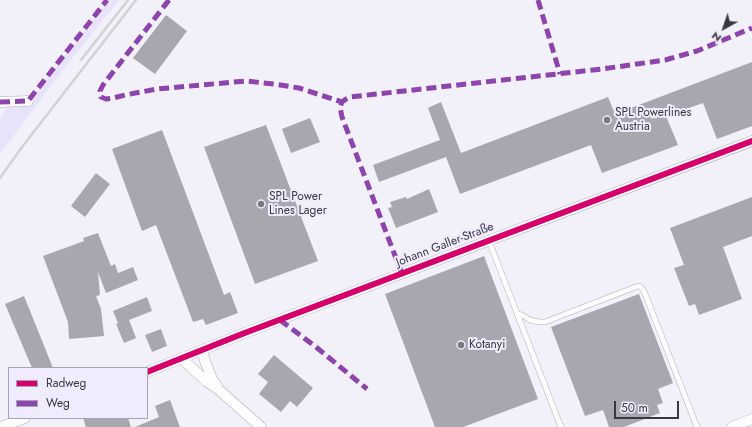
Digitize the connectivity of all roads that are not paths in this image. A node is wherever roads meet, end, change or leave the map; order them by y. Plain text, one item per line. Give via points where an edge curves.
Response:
1 (28, 101) dead end
2 (0, 102) edge
3 (752, 141) edge
4 (489, 241) junction
5 (517, 314) junction
6 (202, 350) junction
7 (182, 359) junction
8 (148, 372) edge
9 (219, 390) junction
10 (752, 419) edge
11 (22, 422) edge
12 (1, 427) edge
13 (261, 427) edge
14 (561, 427) edge
15 (697, 427) edge
16 (732, 427) edge

1 - 2 street
3 - 4 street, Johann Galler-Straße
4 - 5 lane
4 - 6 street, Johann Galler-Straße
5 - 14 lane
5 - 15 lane via 530,320 545,322 640,286 644,290
6 - 7 street, Johann Galler-Straße
6 - 9 street via 212,379
7 - 8 street, Johann Galler-Straße
7 - 9 street
9 - 13 street
10 - 16 street
11 - 12 street

